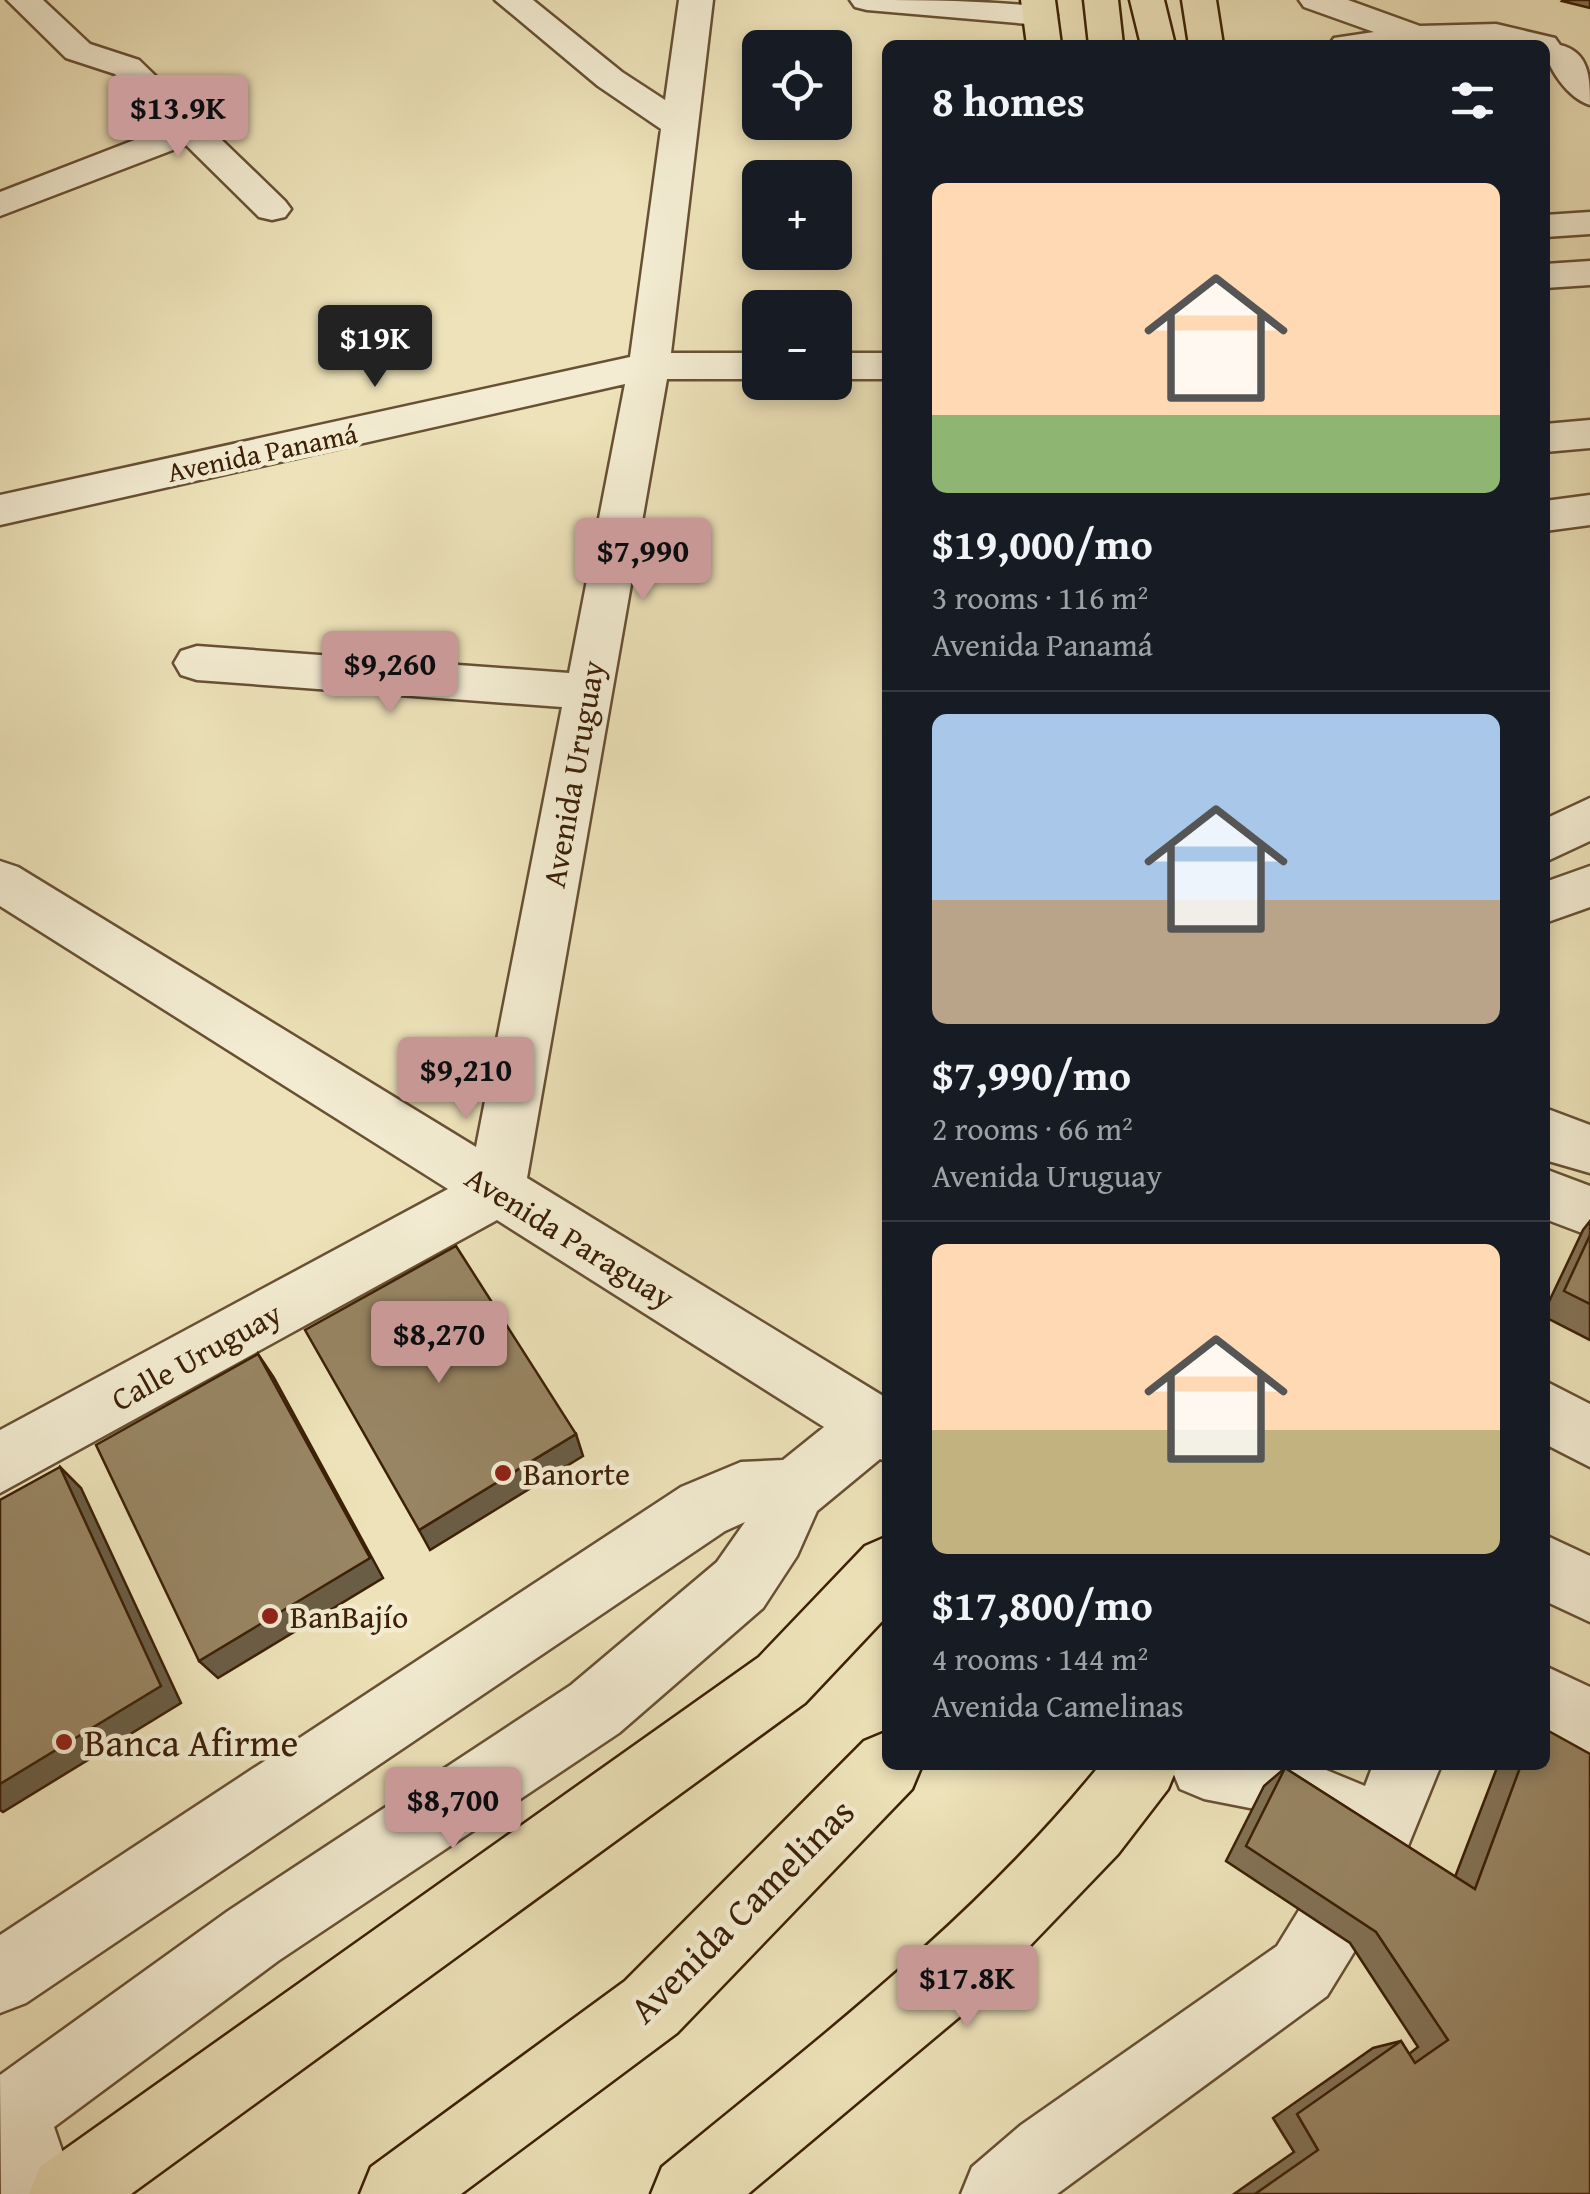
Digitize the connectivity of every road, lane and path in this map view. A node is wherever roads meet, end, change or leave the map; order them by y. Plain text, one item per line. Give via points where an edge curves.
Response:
1 (24, 0) edge
2 (512, 0) edge
3 (696, 0) edge
4 (868, 0) edge
5 (1101, 0) edge
6 (1147, 0) edge
7 (1199, 0) edge
8 (1316, 0) edge
9 (1041, 20) edge
10 (103, 23) dead end
11 (1426, 39) junction
12 (1105, 40) edge
13 (1157, 40) edge
14 (1205, 40) edge
15 (1413, 40) edge
16 (1510, 40) edge
17 (127, 67) junction
18 (680, 125) junction
19 (194, 128) junction
20 (0, 205) edge
21 (272, 209) dead end
22 (1590, 223) edge
23 (1550, 226) edge
24 (1590, 246) edge
25 (1550, 249) edge
26 (1590, 272) edge
27 (1550, 276) edge
28 (649, 366) junction
29 (742, 366) edge
30 (852, 366) edge
31 (882, 366) edge
32 (1590, 434) edge
33 (1550, 438) edge
34 (0, 510) edge
35 (1590, 510) edge
36 (1550, 515) edge
37 (197, 663) dead end
38 (589, 692) junction
39 (1550, 812) edge
40 (1590, 816) edge
41 (1550, 840) edge
42 (0, 881) edge
43 (1590, 886) edge
44 (1550, 901) edge
45 (1550, 1136) edge
46 (1590, 1149) edge
47 (496, 1192) junction
48 (1550, 1196) edge
49 (1590, 1211) edge
50 (1550, 1413) edge
51 (881, 1429) edge
52 (1590, 1438) edge
53 (0, 1462) edge
54 (795, 1490) junction
55 (1550, 1570) edge
56 (882, 1574) edge
57 (1590, 1590) edge
58 (1550, 1702) edge
59 (1590, 1724) edge
60 (883, 1770) edge
61 (1140, 1770) edge
62 (1232, 1770) edge
63 (1395, 1796) edge
64 (0, 1978) edge
65 (6, 2116) edge
66 (40, 2194) edge
67 (66, 2194) edge
68 (398, 2194) edge
69 (689, 2194) edge
70 (999, 2194) edge

1 - 17 street via 78,51
2 - 18 street
3 - 18 street, Avenida Uruguay
4 - 9 street
5 - 12 main road
6 - 13 main road
7 - 14 main road
8 - 11 street
10 - 17 street via 116,34
11 - 15 street
11 - 16 street via 1494,33
17 - 19 street
18 - 28 street, Avenida Uruguay
19 - 20 street
19 - 21 street
22 - 23 street
24 - 25 street
26 - 27 street
28 - 29 street, Avenida Panamá
28 - 34 street, Avenida Panamá
28 - 38 street, Avenida Uruguay
30 - 31 street
32 - 33 street
35 - 36 street
37 - 38 street
38 - 47 street, Avenida Uruguay
39 - 40 street
40 - 41 street
42 - 47 street, Avenida Paraguay
43 - 44 street
45 - 46 street
47 - 51 street, Avenida Paraguay
47 - 53 street, Calle Uruguay
48 - 49 street
50 - 52 street
51 - 54 street
54 - 64 street via 741,1492 703,1509
54 - 65 street via 740,1585 594,1710 253,1936
55 - 57 street
56 - 67 main road via 782,1680
58 - 59 street
60 - 68 main road, Avenida Camelinas via 651,2006
61 - 69 main road via 1093,1829 944,1982
62 - 63 street
63 - 70 street via 1361,1875 1302,1970
65 - 66 street

